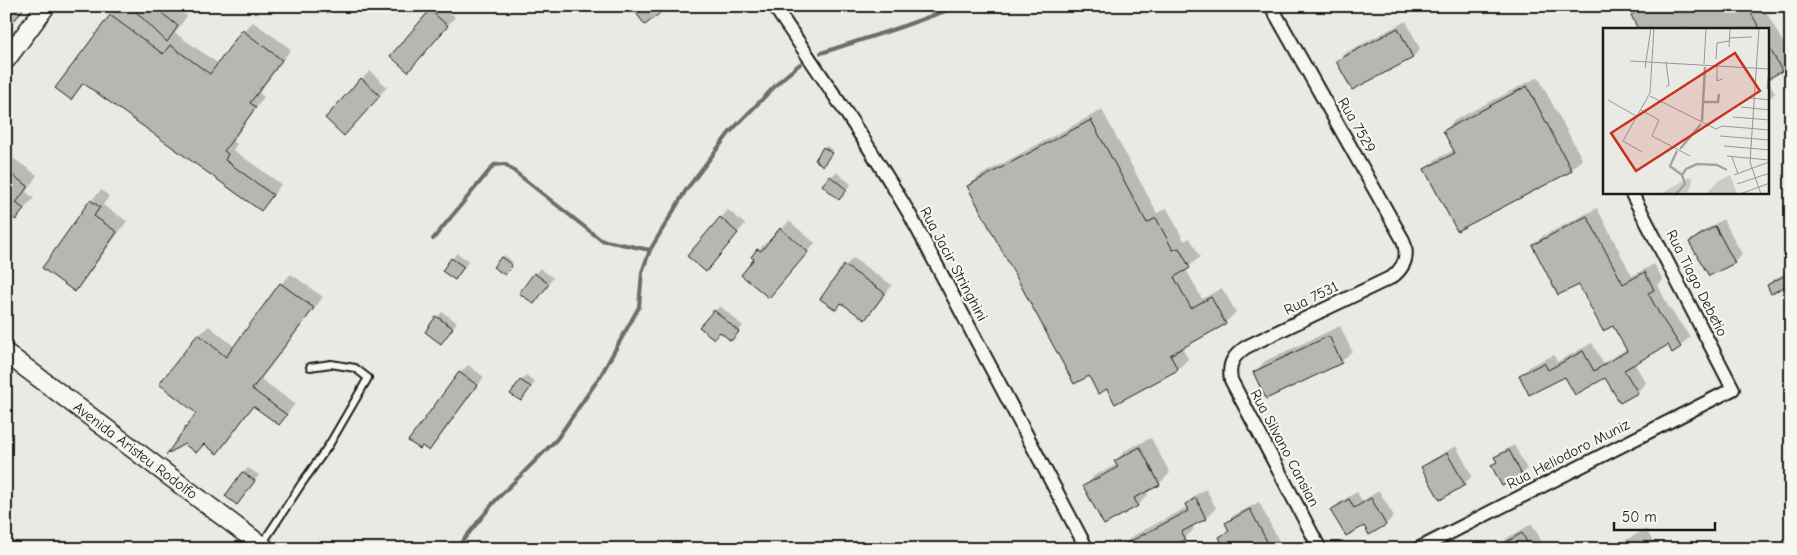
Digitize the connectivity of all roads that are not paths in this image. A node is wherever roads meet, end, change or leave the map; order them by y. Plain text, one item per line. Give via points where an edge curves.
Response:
1 (46, 6) edge
2 (774, 6) edge
3 (1271, 6) edge
4 (9, 51) edge
5 (1632, 194) edge
6 (1404, 263) joint
7 (6, 353) edge
8 (1231, 361) joint
9 (310, 367) dead end
10 (1733, 389) joint
11 (263, 547) edge
12 (1422, 548) edge
13 (1087, 549) edge
14 (1320, 549) edge

1 - 4 street
2 - 13 street, Rua Jacir Stringhini via 858,128 893,186
3 - 6 street, Rua 7529 via 1403,240 1406,247
5 - 10 street, Rua Tiago Debetio
6 - 8 street, Rua 7531 via 1392,277 1246,347
7 - 11 street, Avenida Aristeu Rodolfo
8 - 14 street, Rua Silvano Cansian via 1231,380
9 - 11 lane via 331,364 355,368 368,378
10 - 12 street, Rua Heliodoro Muniz

